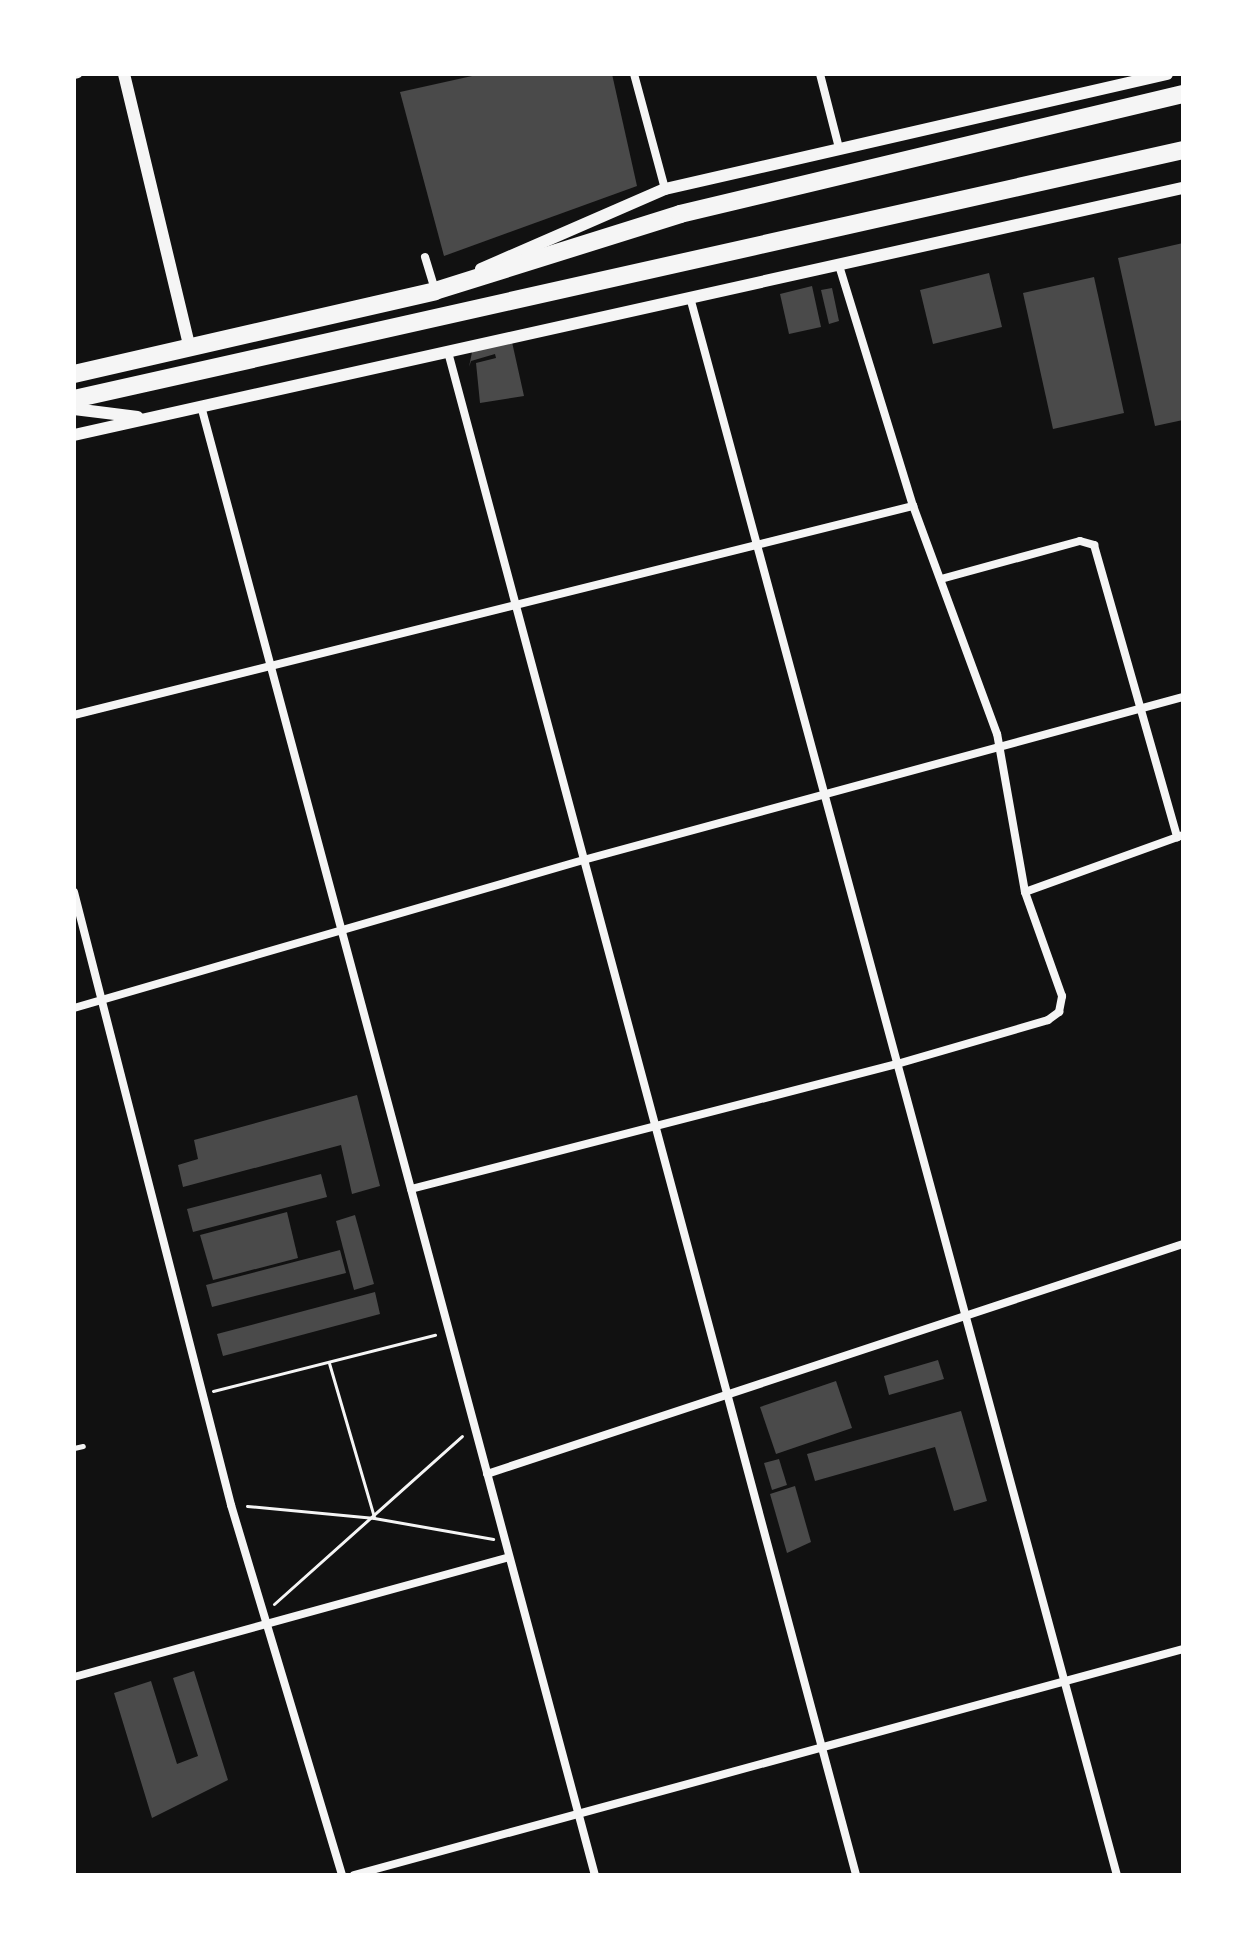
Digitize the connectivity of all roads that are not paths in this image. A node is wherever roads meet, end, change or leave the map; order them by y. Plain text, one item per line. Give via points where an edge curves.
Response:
1 (124, 74) edge
2 (634, 74) edge
3 (820, 74) edge
4 (1167, 74) edge
5 (1183, 94) edge
6 (839, 148) junction
7 (1183, 150) edge
8 (1183, 188) edge
9 (665, 189) junction
10 (425, 257) dead end
11 (839, 266) junction
12 (435, 291) junction
13 (691, 301) junction
14 (190, 349) junction
15 (448, 352) junction
16 (74, 374) edge
17 (74, 399) edge
18 (201, 406) junction
19 (74, 409) edge
20 (146, 418) junction
21 (74, 435) edge
22 (913, 506) junction
23 (758, 545) junction
24 (941, 579) junction
25 (516, 603) junction
26 (268, 666) junction
27 (1183, 697) edge
28 (1141, 709) junction
29 (74, 715) edge
30 (1000, 750) junction
31 (825, 795) junction
32 (1180, 836) edge
33 (587, 859) junction
34 (74, 892) edge
35 (1025, 892) junction
36 (341, 930) junction
37 (104, 999) junction
38 (74, 1008) edge
39 (897, 1064) junction
40 (657, 1127) junction
41 (411, 1189) junction
42 (1183, 1244) edge
43 (964, 1316) junction
44 (728, 1394) junction
45 (83, 1446) dead end
46 (74, 1448) edge
47 (487, 1474) junction
48 (509, 1557) junction
49 (267, 1625) junction
50 (1183, 1649) edge
51 (74, 1677) edge
52 (1061, 1682) junction
53 (822, 1750) junction
54 (578, 1815) junction
55 (342, 1875) edge
56 (354, 1875) edge
57 (595, 1875) edge
58 (856, 1875) edge
59 (1117, 1875) edge

1 - 14 street
2 - 9 street
3 - 6 street
4 - 6 street
5 - 12 highway via 909,155 680,214
6 - 9 street
7 - 17 highway
8 - 11 street
9 - 12 street
10 - 12 street
11 - 13 street
11 - 22 street
12 - 14 highway
13 - 15 street
13 - 23 street
14 - 16 highway
15 - 18 street
15 - 25 street
18 - 20 street
18 - 26 street
19 - 20 street
20 - 21 street
22 - 23 street
22 - 24 street
23 - 25 street
23 - 31 street
24 - 28 street via 1080,541 1094,545
24 - 30 street
25 - 26 street
25 - 33 street
26 - 29 street
26 - 36 street
27 - 28 street
28 - 30 street
28 - 32 street
30 - 31 street
30 - 35 street
31 - 33 street
31 - 39 street
32 - 35 street
33 - 36 street
33 - 40 street
34 - 37 street
35 - 39 street via 1062,996 1059,1012 1048,1020
36 - 37 street
36 - 41 street
37 - 38 street
37 - 49 street via 202,1394
39 - 40 street
39 - 43 street
40 - 41 street
40 - 44 street
41 - 47 street
42 - 43 street
43 - 44 street
43 - 52 street
44 - 47 street
44 - 53 street
45 - 46 lane
47 - 48 street
48 - 49 street
48 - 54 street
49 - 51 street
49 - 55 street
50 - 52 street
52 - 53 street
52 - 59 street
53 - 54 street
53 - 58 street
54 - 56 street
54 - 57 street

